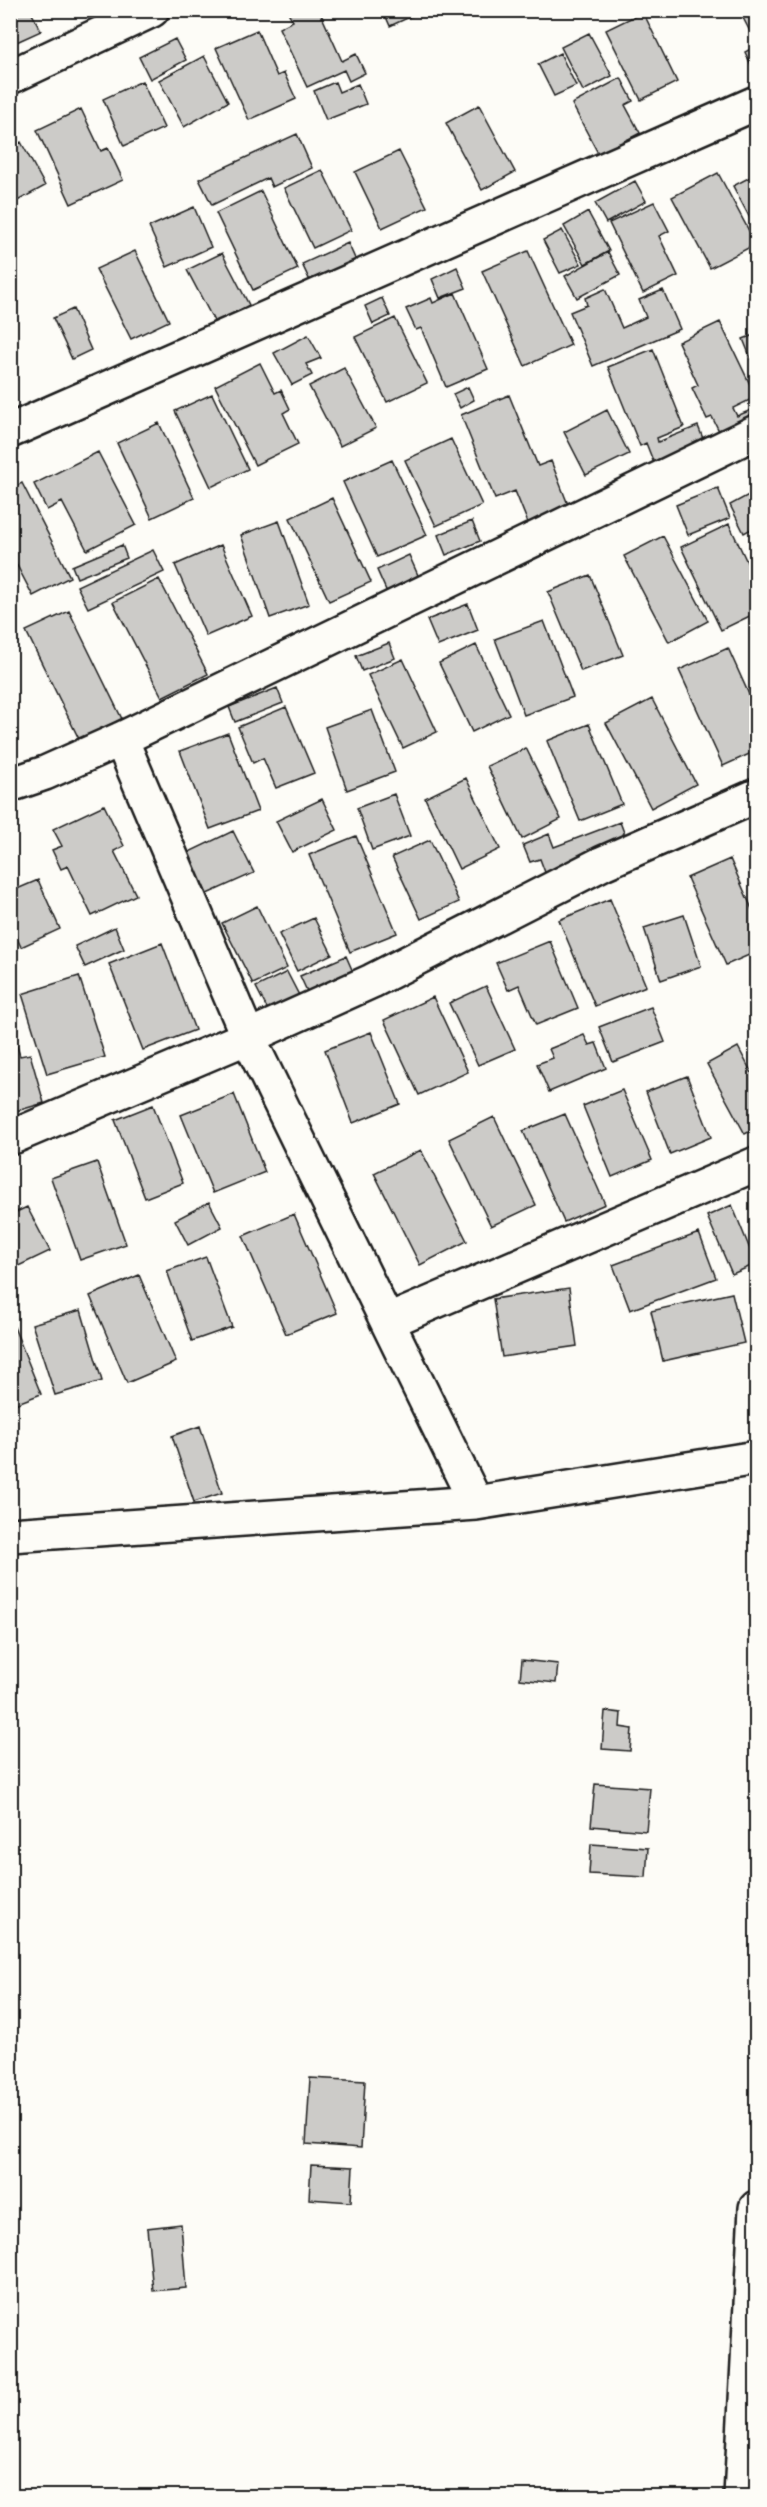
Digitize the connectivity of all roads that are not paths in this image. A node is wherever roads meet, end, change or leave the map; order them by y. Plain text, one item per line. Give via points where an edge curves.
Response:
1 (152, 10) edge
2 (10, 76) edge
3 (756, 103) edge
4 (10, 431) edge
5 (756, 432) edge
6 (121, 739) junction
7 (10, 785) edge
8 (756, 796) edge
9 (248, 1037) junction
10 (10, 1138) edge
11 (756, 1164) edge
12 (389, 1321) junction
13 (756, 1458) edge
14 (476, 1503) junction
15 (10, 1535) edge
16 (756, 2208) edge
17 (741, 2496) edge

1 - 2 street
3 - 4 street
5 - 6 street
6 - 7 street
6 - 9 street
8 - 9 street via 603,863 372,981
9 - 10 street
9 - 12 street
11 - 12 street
12 - 14 street
13 - 14 street
14 - 15 street
16 - 17 street

